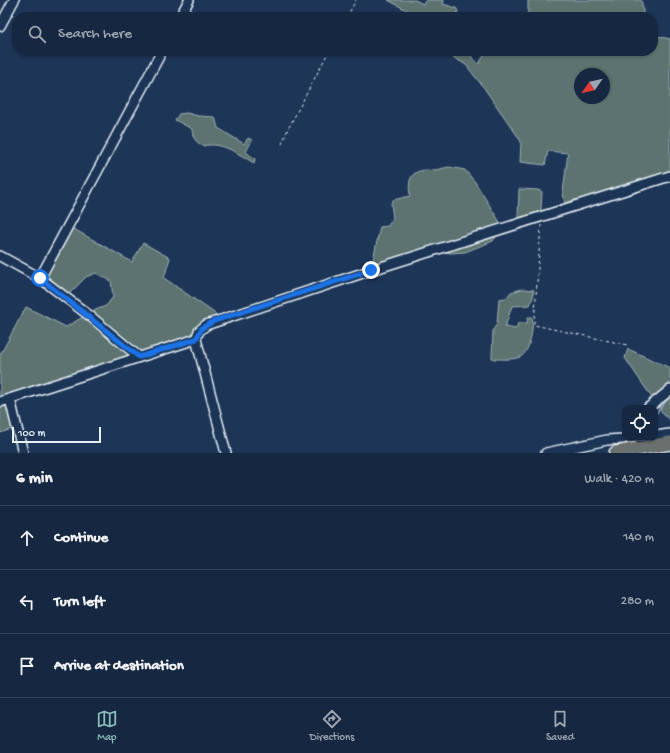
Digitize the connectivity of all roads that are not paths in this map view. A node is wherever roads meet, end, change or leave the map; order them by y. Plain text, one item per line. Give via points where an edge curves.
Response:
1 (14, 0) edge
2 (189, 0) edge
3 (183, 12) edge
4 (0, 26) edge
5 (159, 56) edge
6 (670, 176) edge
7 (0, 256) edge
8 (40, 278) junction
9 (196, 339) junction
10 (139, 357) junction
11 (670, 390) edge
12 (10, 399) junction
13 (0, 402) edge
14 (653, 405) edge
15 (670, 434) edge
16 (658, 436) edge
17 (621, 443) edge
18 (670, 443) edge
19 (23, 453) edge
20 (226, 453) edge
21 (546, 453) edge

1 - 4 street
2 - 3 street
5 - 8 street
6 - 9 street via 214,321 202,328
7 - 8 street
8 - 10 street
9 - 10 street
9 - 20 street
10 - 12 street
11 - 14 street
12 - 13 street
12 - 19 street
15 - 16 street
17 - 18 highway
17 - 21 street via 607,440

